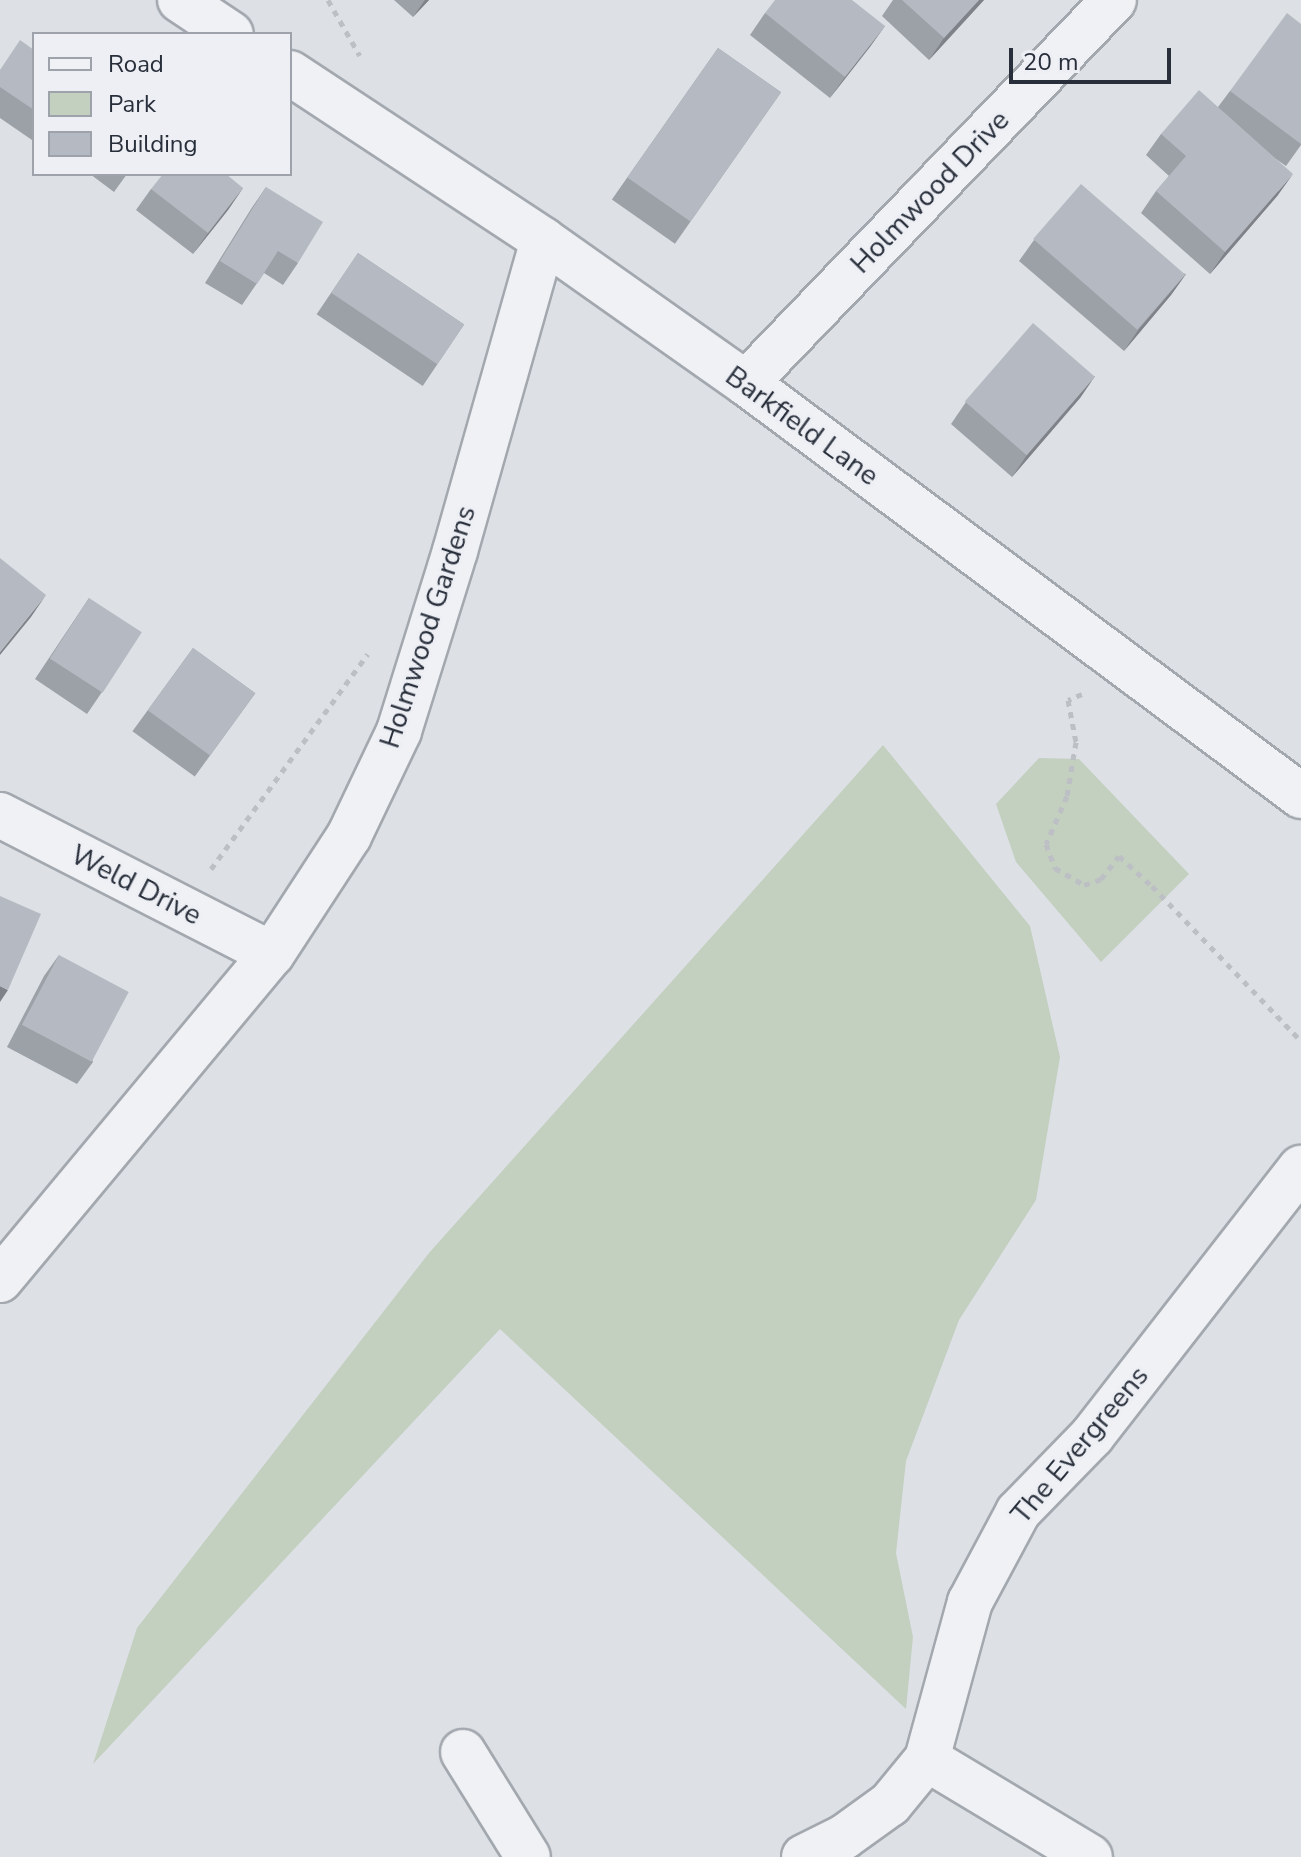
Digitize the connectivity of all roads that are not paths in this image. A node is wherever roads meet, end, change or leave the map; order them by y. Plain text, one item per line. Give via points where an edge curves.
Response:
1 (1114, 0) edge
2 (292, 74) edge
3 (543, 240) junction
4 (746, 383) junction
5 (1300, 794) edge
6 (0, 815) edge
7 (272, 954) junction
8 (1301, 1168) edge
9 (0, 1280) edge
10 (463, 1752) dead end
11 (927, 1759) junction
12 (528, 1857) edge
13 (804, 1857) edge
14 (1090, 1857) edge

1 - 4 street, Holmwood Drive
2 - 3 street, Barkfield Lane
3 - 4 street, Barkfield Lane
3 - 7 street, Holmwood Gardens via 399,731 349,836
4 - 5 street, Barkfield Lane
6 - 7 street, Weld Drive
7 - 9 street, Holmwood Gardens
8 - 11 street, The Evergreens via 1092,1436 1018,1512 970,1602
10 - 12 street
11 - 13 street, The Evergreens via 890,1804
11 - 14 street

